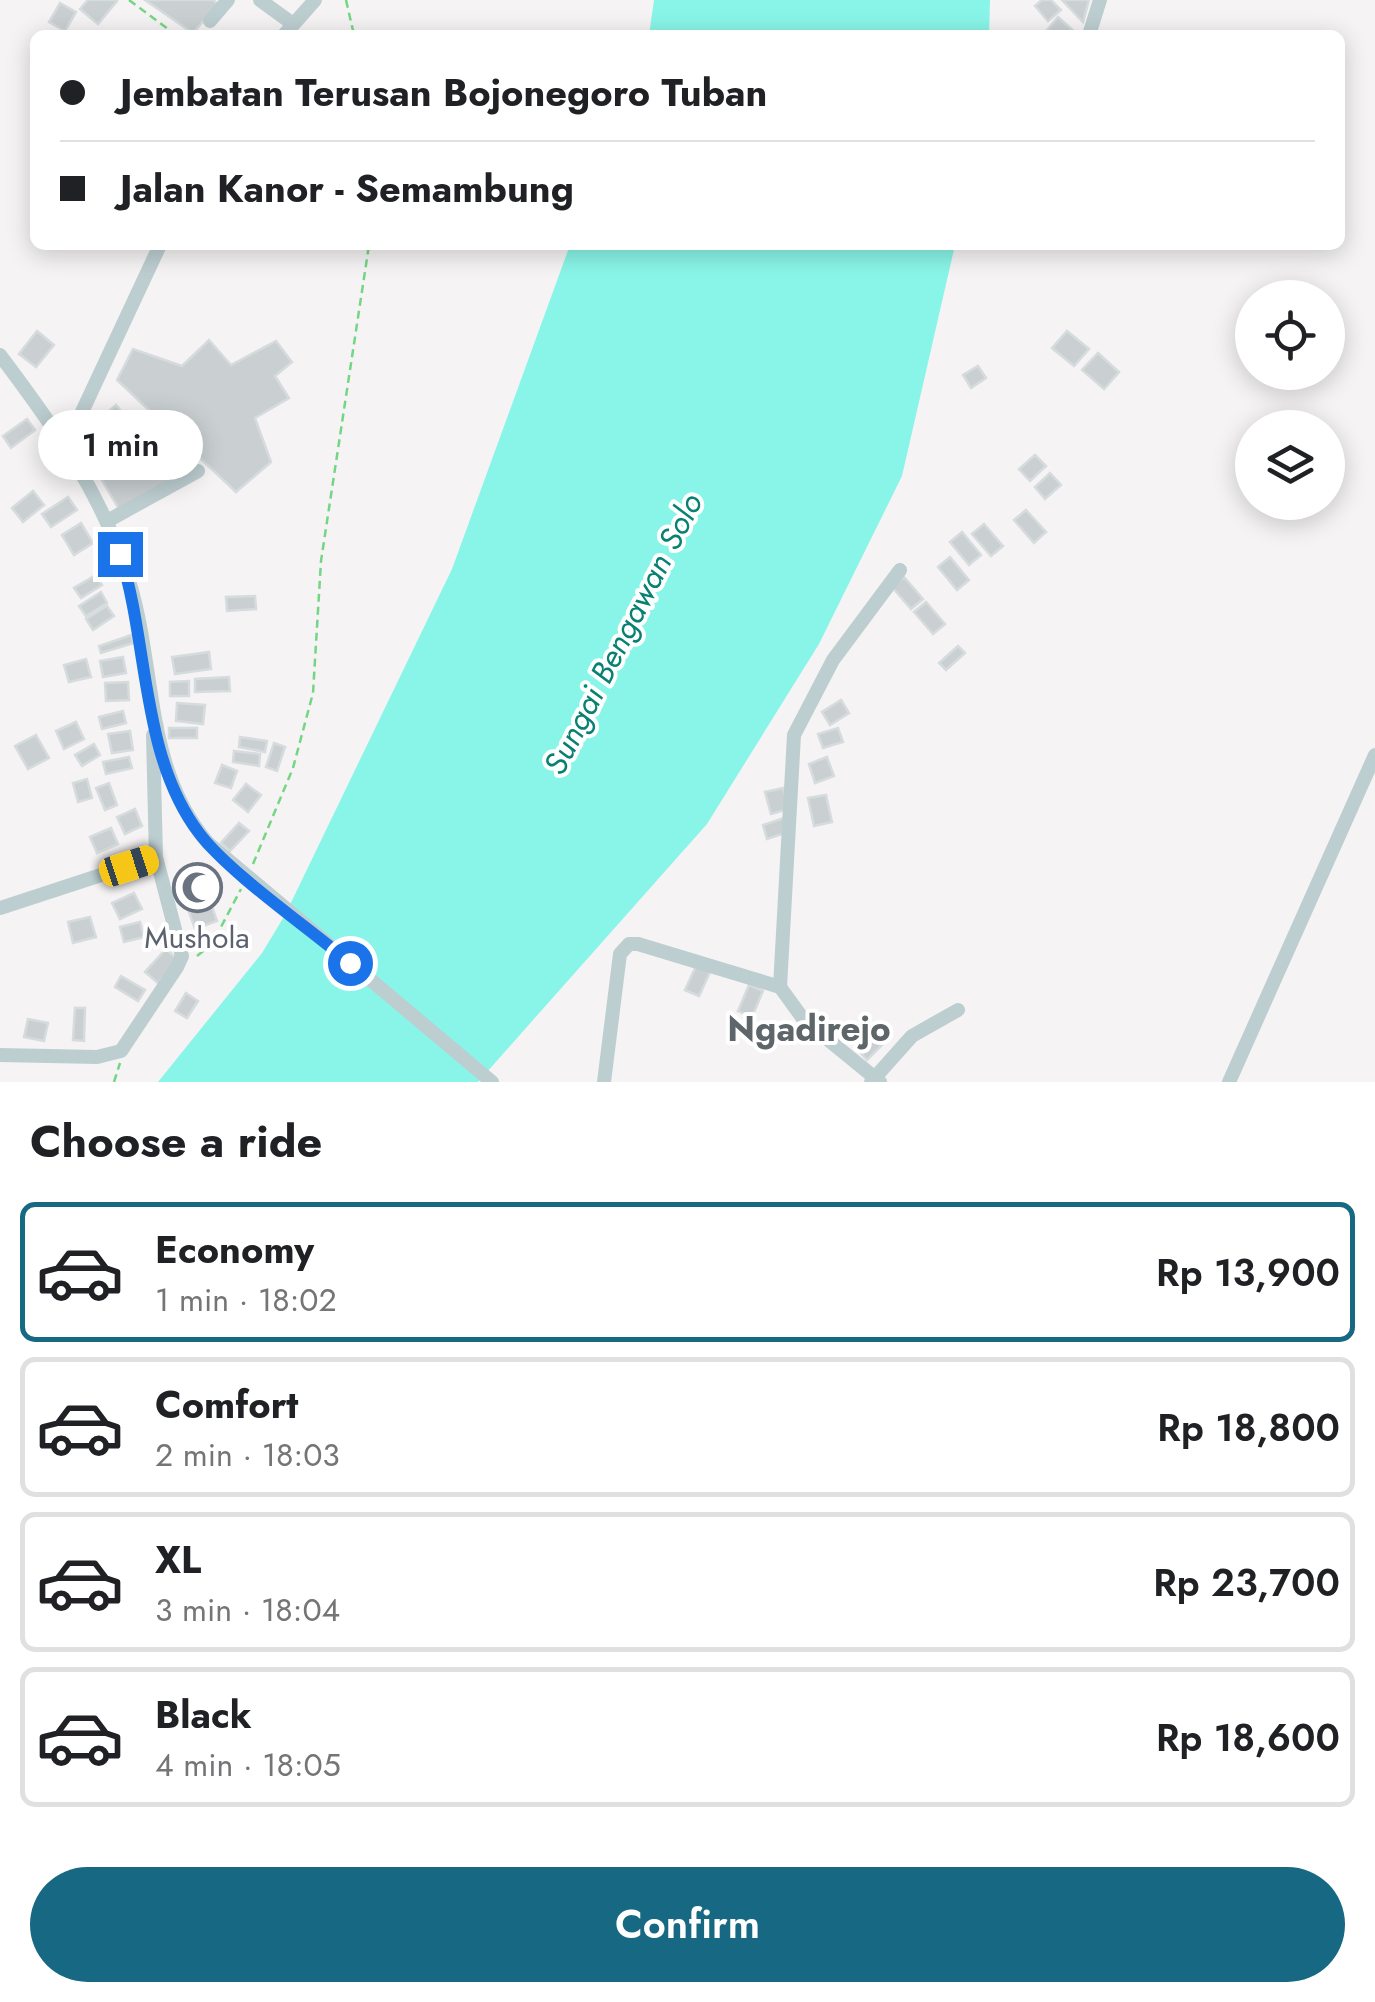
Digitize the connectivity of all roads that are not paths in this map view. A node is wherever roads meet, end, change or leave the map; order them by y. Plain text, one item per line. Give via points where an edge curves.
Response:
1 (228, 0) edge
2 (260, 0) edge
3 (316, 0) edge
4 (1100, 0) edge
5 (210, 21) dead end
6 (289, 30) edge
7 (1091, 30) edge
8 (158, 250) edge
9 (0, 355) edge
10 (67, 444) junction
11 (198, 471) dead end
12 (110, 520) junction
13 (900, 570) dead end
14 (152, 720) junction
15 (1375, 755) edge
16 (156, 857) junction
17 (0, 908) edge
18 (780, 987) junction
19 (958, 1010) dead end
20 (0, 1056) edge
21 (875, 1081) edge
22 (492, 1082) edge
23 (604, 1082) edge
24 (1228, 1082) edge

1 - 5 street
2 - 6 street
3 - 6 street
4 - 7 street
8 - 10 street
9 - 10 street
10 - 12 street
11 - 12 street
12 - 14 street via 139,622
13 - 18 street via 833,660 794,734
14 - 16 street
14 - 22 street, bridge via 181,800 208,844
15 - 24 street
16 - 17 street
16 - 20 street via 182,956 121,1051 97,1057
18 - 21 street via 804,1020
18 - 23 street via 629,944 620,954
19 - 21 street via 912,1036

